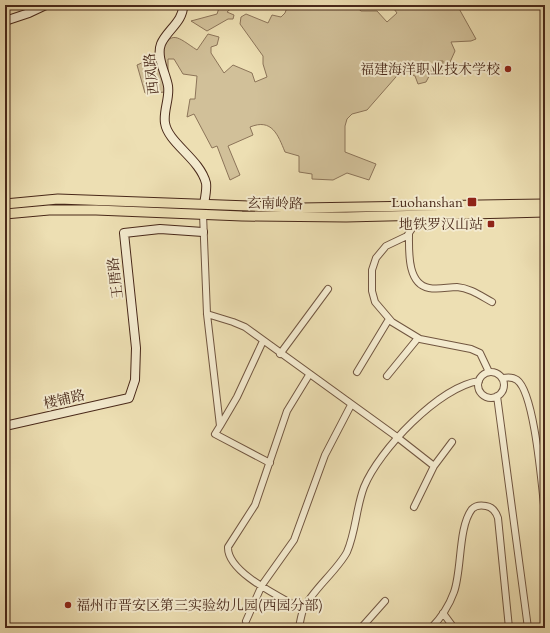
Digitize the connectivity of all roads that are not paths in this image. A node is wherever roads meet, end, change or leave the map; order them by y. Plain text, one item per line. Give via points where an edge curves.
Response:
1 (46, 5) edge
2 (183, 5) edge
3 (5, 21) edge
4 (5, 204) edge
5 (204, 204) junction
6 (545, 204) edge
7 (545, 212) edge
8 (5, 214) edge
9 (203, 214) junction
10 (417, 221) dead end
11 (203, 232) junction
12 (409, 234) junction
13 (328, 289) dead end
14 (492, 302) dead end
15 (207, 314) junction
16 (389, 319) junction
17 (418, 338) junction
18 (263, 341) junction
19 (280, 354) junction
20 (357, 372) dead end
21 (489, 372) junction
22 (309, 375) junction
23 (387, 376) dead end
24 (503, 378) junction
25 (479, 381) junction
26 (497, 396) junction
27 (129, 398) joint
28 (351, 405) junction
29 (5, 426) edge
30 (220, 426) junction
31 (397, 437) junction
32 (452, 442) dead end
33 (270, 463) junction
34 (434, 466) junction
35 (414, 507) dead end
36 (545, 514) edge
37 (262, 585) junction
38 (385, 601) dead end
39 (303, 610) junction
40 (443, 613) junction
41 (246, 621) dead end
42 (299, 628) edge
43 (361, 628) edge
44 (431, 628) edge
45 (454, 628) edge
46 (509, 628) edge
47 (528, 628) edge

1 - 3 street
2 - 5 street, 西凤路 via 181,15 160,48 168,88 165,122 170,135 192,158 205,180
4 - 5 main road, 玄南岭路 via 38,200
5 - 6 main road, 玄南岭路 via 309,208
7 - 9 main road, 玄南岭路 via 346,217
8 - 9 main road, 玄南岭路 via 39,210
9 - 11 street
10 - 12 street
11 - 15 street
11 - 27 street, 王厝路 via 160,229 124,233 136,348 136,374
12 - 14 street via 408,253 417,280 427,288 466,289
12 - 16 street via 386,246 376,258 372,270 375,302
13 - 19 street
15 - 18 street via 239,324
15 - 30 street
16 - 17 street
16 - 20 street
17 - 21 street via 480,353
17 - 23 street
18 - 19 street
18 - 30 street via 237,397
19 - 22 street
21 - 24 street via 498,373
21 - 25 street via 482,375
22 - 28 street
22 - 33 street via 289,406
24 - 26 street via 503,391
24 - 36 street via 517,380 530,403
25 - 26 street via 482,395
25 - 31 street via 468,382 447,393
26 - 47 street
27 - 29 street, 楼铺路
28 - 31 street
28 - 37 street via 320,465 294,540
30 - 33 street via 215,434
31 - 34 street
31 - 39 street via 368,477 346,552
32 - 34 street
33 - 37 street via 255,505 228,546 230,557 240,569
34 - 35 street
37 - 39 street
37 - 41 street
38 - 43 street
39 - 42 street
40 - 44 street
40 - 45 street
40 - 46 street via 454,593 458,578 468,517 473,508 480,505 490,506 496,511 498,518

